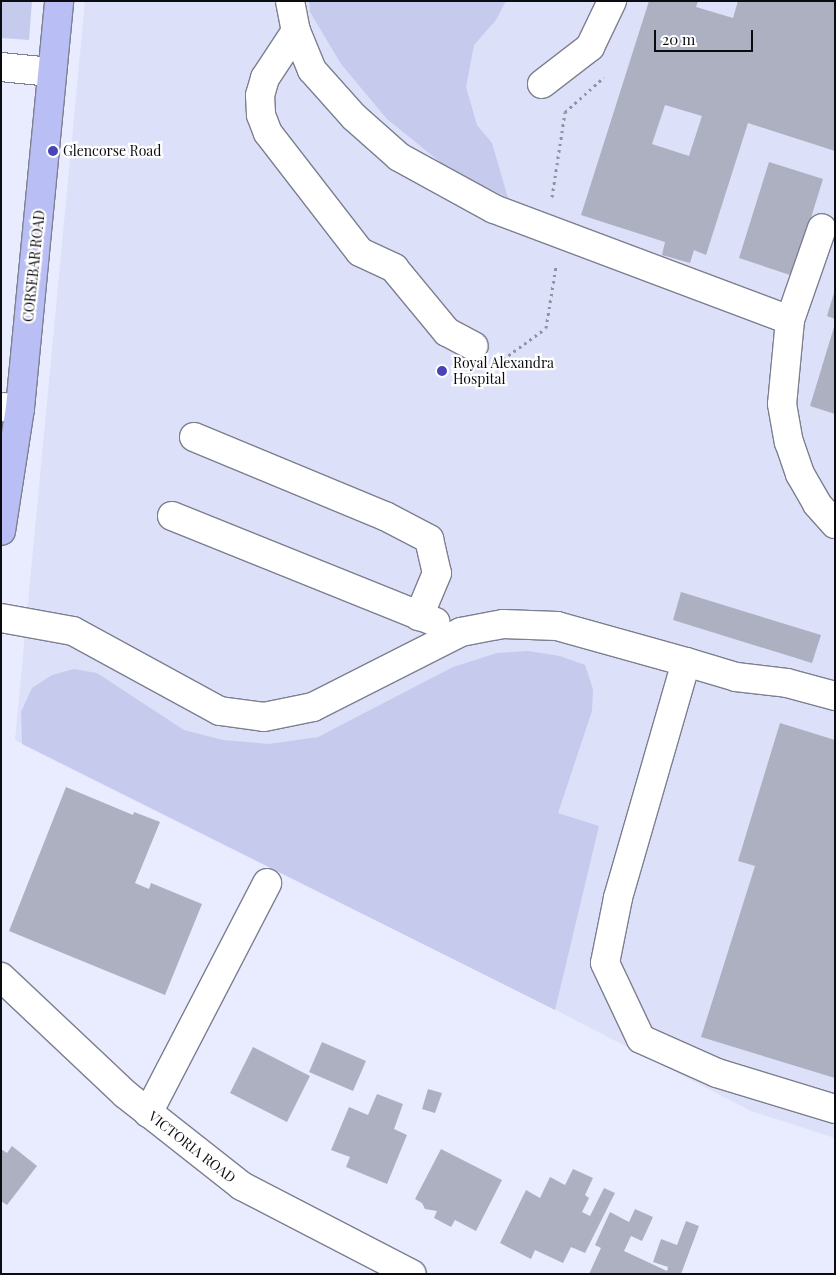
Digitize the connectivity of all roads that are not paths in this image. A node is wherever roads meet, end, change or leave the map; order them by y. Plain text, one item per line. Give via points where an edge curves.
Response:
1 (59, 1) edge
2 (290, 1) edge
3 (612, 1) edge
4 (296, 31) junction
5 (1, 67) edge
6 (51, 72) junction
7 (542, 84) dead end
8 (822, 228) dead end
9 (790, 320) junction
10 (473, 346) road end
11 (10, 408) edge
12 (194, 437) dead end
13 (172, 516) dead end
14 (835, 524) edge
15 (1, 531) edge
16 (419, 616) junction
17 (1, 618) edge
18 (461, 632) junction
19 (686, 662) junction
20 (835, 696) edge
21 (267, 883) dead end
22 (1, 977) edge
23 (835, 1110) edge
24 (148, 1113) junction
25 (412, 1274) edge

1 - 6 main road, CORSEBAR ROAD
2 - 4 street
3 - 7 street via 590,47
4 - 9 street via 312,70 354,117 399,156 494,209
4 - 10 street via 265,78 260,95 261,115 268,133 360,252 394,268 447,332
5 - 6 street
6 - 11 main road, CORSEBAR ROAD
8 - 9 street
9 - 14 street via 782,404 789,442 800,474 817,504
11 - 15 main road, CORSEBAR ROAD
12 - 16 street via 385,516 429,539 437,573
13 - 16 street
16 - 18 street
17 - 18 street via 73,631 220,711 264,717 313,707
18 - 19 street via 503,624 557,626
19 - 20 street via 736,677 787,683
19 - 23 street via 618,898 606,963 641,1039 717,1073
21 - 24 street
22 - 24 street, VICTORIA ROAD
24 - 25 street, VICTORIA ROAD via 242,1186

